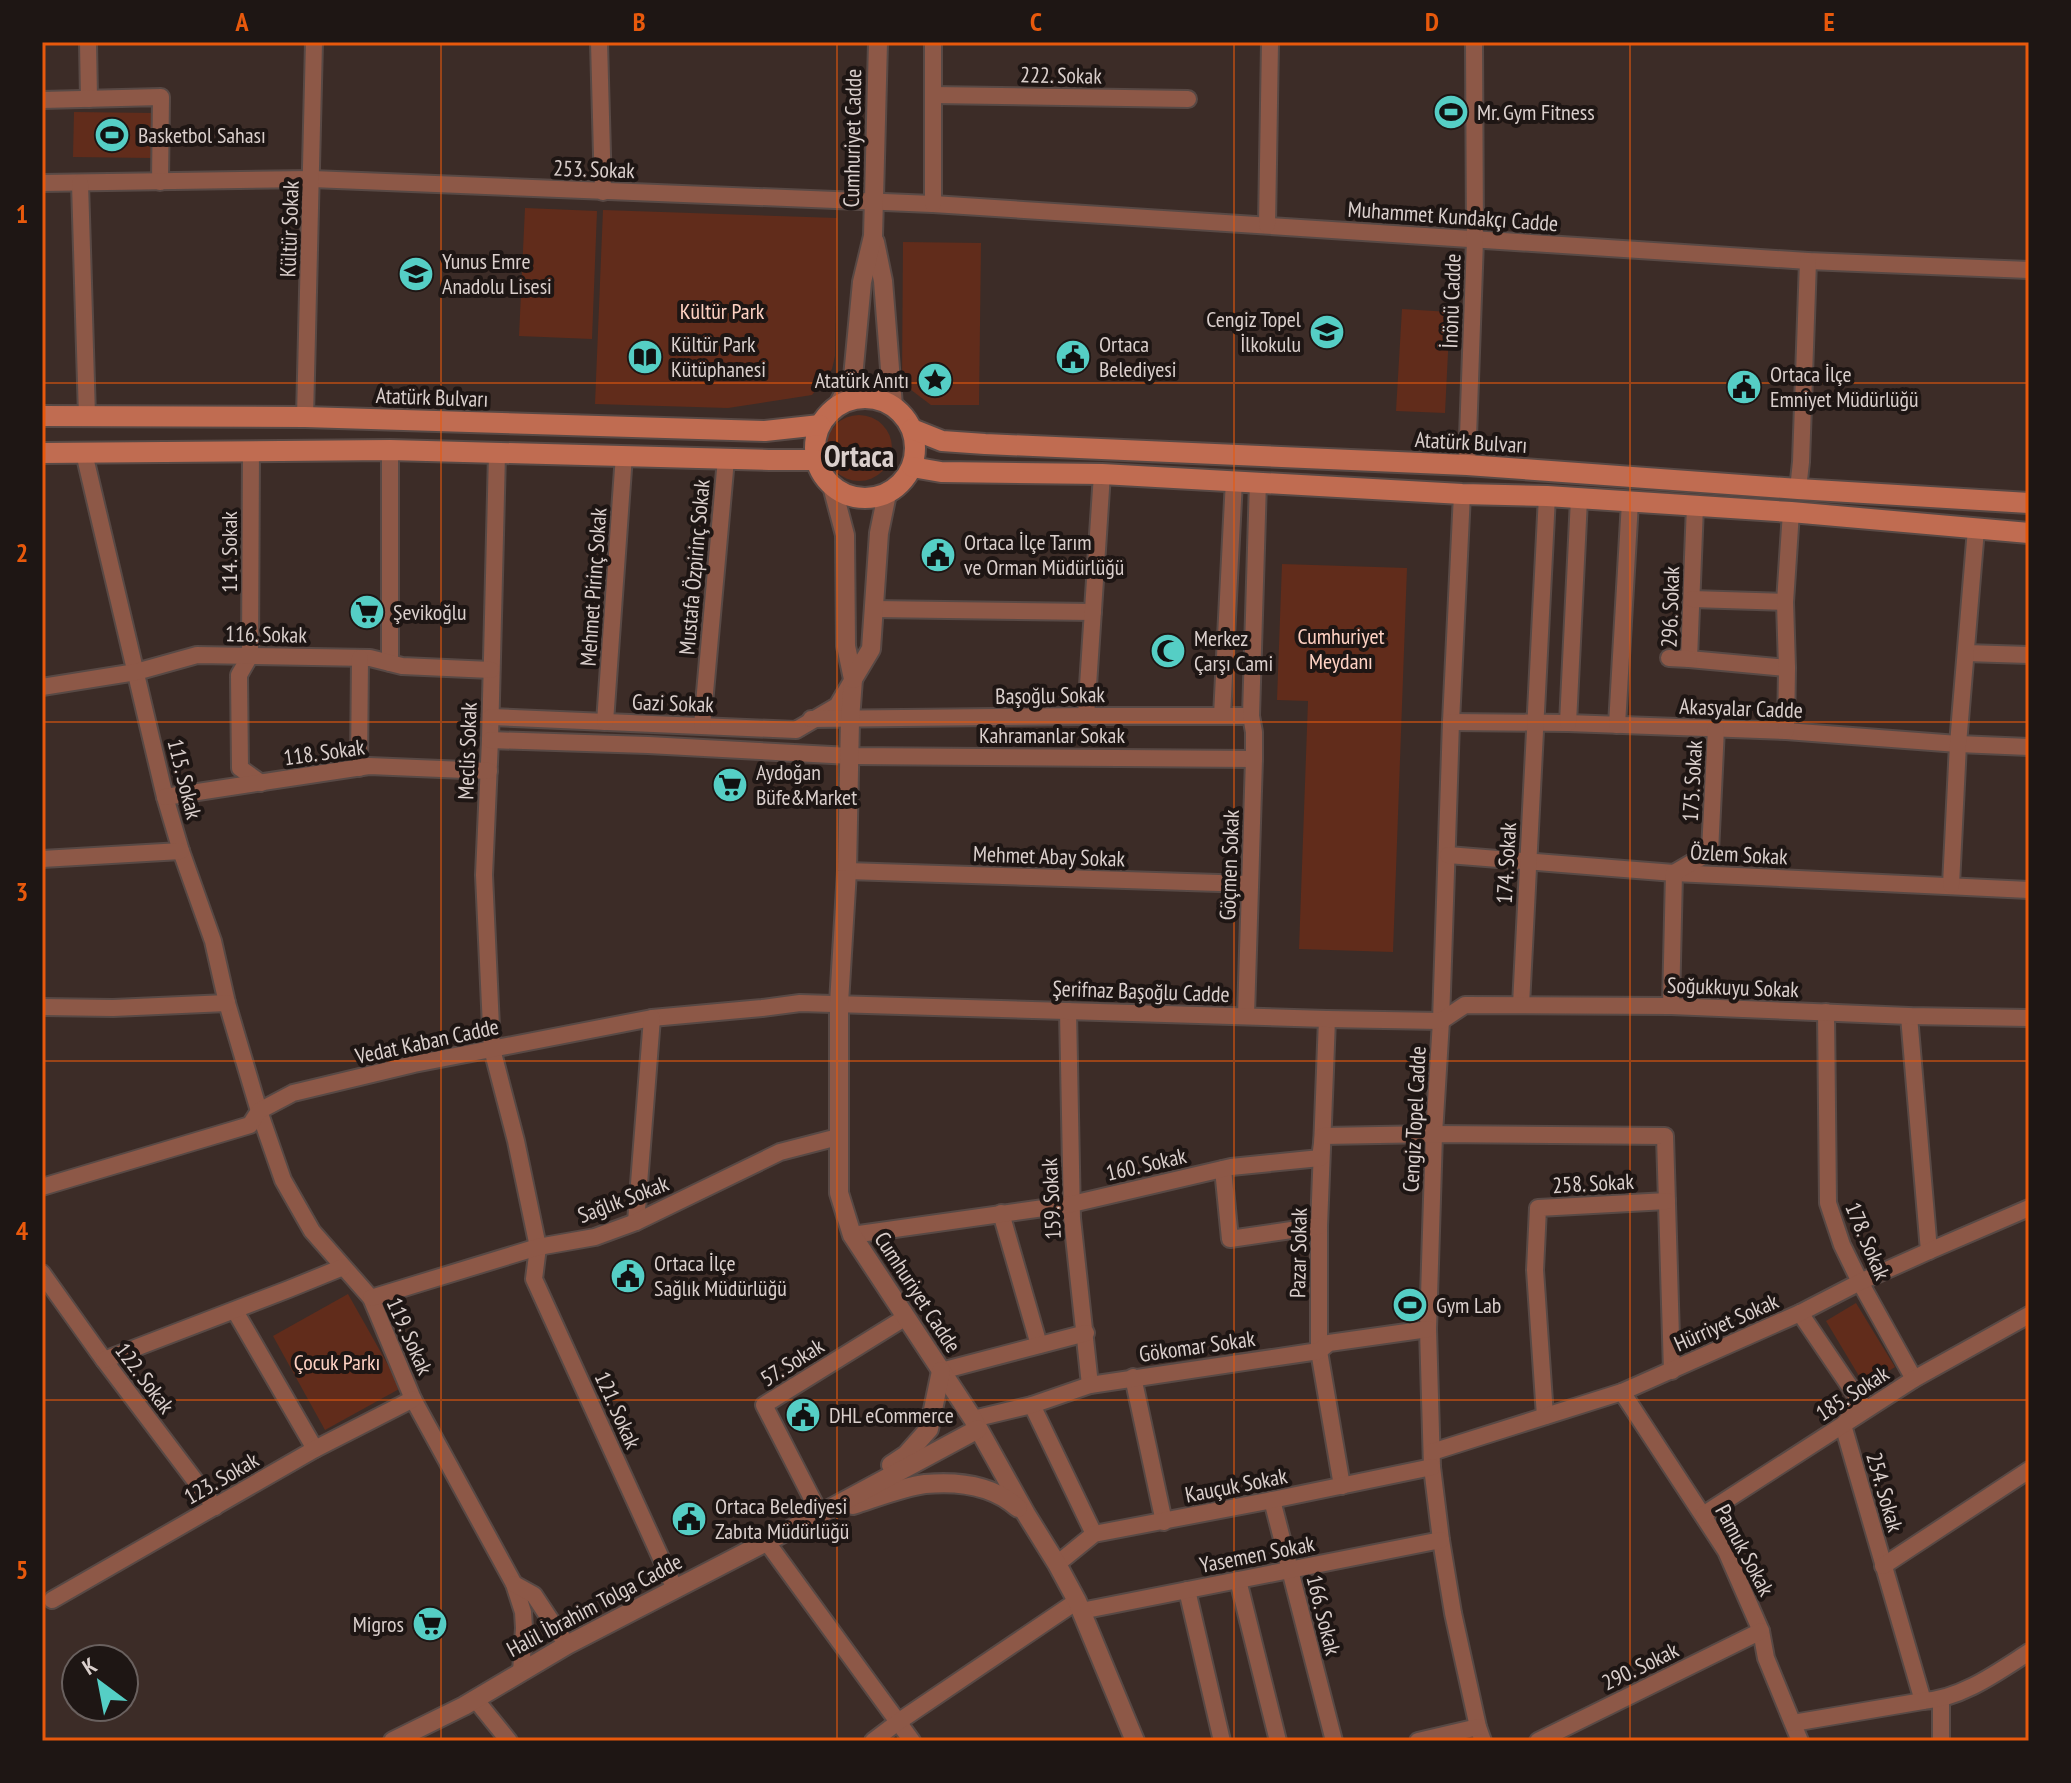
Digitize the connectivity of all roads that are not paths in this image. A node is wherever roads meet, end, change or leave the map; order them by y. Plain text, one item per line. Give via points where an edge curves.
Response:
1 (88, 42) edge
2 (314, 42) edge
3 (599, 42) edge
4 (878, 42) edge
5 (933, 42) edge
6 (1270, 42) edge
7 (1474, 42) edge
8 (933, 95) junction
9 (89, 99) junction
10 (1188, 99) dead end
11 (42, 100) edge
12 (312, 179) junction
13 (160, 182) junction
14 (42, 183) edge
15 (80, 183) junction
16 (603, 192) junction
17 (875, 202) junction
18 (933, 204) junction
19 (1267, 225) junction
20 (873, 236) junction
21 (1475, 240) junction
22 (1808, 261) junction
23 (2029, 270) edge
24 (838, 405) junction
25 (893, 406) junction
26 (42, 416) edge
27 (87, 416) junction
28 (305, 417) junction
29 (820, 425) junction
30 (912, 429) junction
31 (251, 450) junction
32 (390, 450) junction
33 (42, 453) edge
34 (84, 453) junction
35 (497, 453) junction
36 (624, 455) junction
37 (726, 459) junction
38 (816, 460) junction
39 (1467, 465) junction
40 (912, 467) junction
41 (1102, 474) junction
42 (1234, 480) junction
43 (1258, 481) junction
44 (832, 486) junction
45 (1798, 489) junction
46 (887, 494) junction
47 (1462, 494) junction
48 (1547, 496) junction
49 (1579, 499) junction
50 (1630, 502) junction
51 (2029, 503) edge
52 (1695, 506) junction
53 (1791, 512) junction
54 (1976, 529) junction
55 (2029, 533) edge
56 (1229, 558) junction
57 (1255, 558) junction
58 (1692, 599) junction
59 (1785, 602) junction
60 (874, 609) junction
61 (1093, 612) junction
62 (1966, 653) junction
63 (2029, 655) edge
64 (250, 656) junction
65 (360, 658) junction
66 (1669, 658) dead end
67 (1689, 659) junction
68 (390, 663) junction
69 (1787, 668) junction
70 (491, 670) junction
71 (136, 672) junction
72 (853, 679) junction
73 (42, 687) edge
74 (1086, 716) junction
75 (1222, 716) junction
76 (1251, 716) junction
77 (491, 717) junction
78 (811, 719) junction
79 (850, 720) junction
80 (605, 722) junction
81 (1451, 722) junction
82 (1535, 723) junction
83 (1568, 723) junction
84 (1617, 725) junction
85 (702, 726) junction
86 (1716, 728) junction
87 (1786, 731) junction
88 (490, 740) junction
89 (1958, 744) junction
90 (2029, 747) edge
91 (850, 756) junction
92 (1254, 759) junction
93 (359, 768) junction
94 (489, 771) junction
95 (261, 783) junction
96 (165, 797) junction
97 (181, 851) junction
98 (1448, 855) junction
99 (42, 859) edge
100 (1528, 861) junction
101 (847, 871) junction
102 (1674, 873) junction
103 (1250, 884) junction
104 (1951, 885) junction
105 (2029, 890) edge
106 (227, 1003) junction
107 (839, 1003) junction
108 (1521, 1005) junction
109 (1671, 1006) junction
110 (42, 1007) edge
111 (1068, 1011) junction
112 (1826, 1012) junction
113 (1246, 1015) junction
114 (1909, 1016) junction
115 (652, 1018) junction
116 (2029, 1018) edge
117 (1327, 1019) junction
118 (1441, 1021) junction
119 (492, 1049) junction
120 (259, 1111) junction
121 (1434, 1134) junction
122 (1323, 1136) junction
123 (838, 1137) junction
124 (1223, 1169) junction
125 (42, 1187) edge
126 (1667, 1201) junction
127 (1072, 1204) junction
128 (2029, 1208) edge
129 (1001, 1213) junction
130 (636, 1222) junction
131 (1319, 1226) junction
132 (852, 1235) junction
133 (538, 1247) junction
134 (1929, 1251) junction
135 (343, 1267) junction
136 (42, 1273) edge
137 (1860, 1282) junction
138 (371, 1298) junction
139 (235, 1311) junction
140 (1800, 1313) junction
141 (2029, 1315) edge
142 (906, 1317) junction
143 (1428, 1329) junction
144 (1086, 1333) junction
145 (1039, 1345) junction
146 (1319, 1351) junction
147 (104, 1360) junction
148 (941, 1371) junction
149 (1672, 1371) junction
150 (1133, 1377) junction
151 (1914, 1379) junction
152 (1090, 1385) junction
153 (1622, 1392) junction
154 (413, 1399) junction
155 (1032, 1405) junction
156 (1545, 1416) junction
157 (976, 1424) junction
158 (1843, 1425) junction
159 (315, 1449) junction
160 (1432, 1459) junction
161 (2029, 1470) edge
162 (1342, 1486) junction
163 (1272, 1500) junction
164 (215, 1507) junction
165 (820, 1514) junction
166 (1026, 1514) junction
167 (1703, 1515) junction
168 (1164, 1522) junction
169 (1094, 1534) junction
170 (1441, 1540) junction
171 (766, 1541) junction
172 (1057, 1564) junction
173 (1883, 1566) junction
174 (1290, 1570) junction
175 (1238, 1580) junction
176 (514, 1584) junction
177 (675, 1589) junction
178 (1187, 1590) junction
179 (52, 1600) dead end
180 (1079, 1606) junction
181 (1761, 1631) junction
182 (567, 1645) junction
183 (2026, 1660) edge
184 (521, 1672) junction
185 (475, 1699) junction
186 (1941, 1700) junction
187 (1923, 1701) junction
188 (898, 1722) junction
189 (1793, 1723) junction
190 (1480, 1734) edge
191 (393, 1741) edge
192 (509, 1741) edge
193 (873, 1741) edge
194 (912, 1741) edge
195 (1135, 1741) edge
196 (1222, 1741) edge
197 (1278, 1741) edge
198 (1334, 1741) edge
199 (1418, 1741) edge
200 (1538, 1741) edge
201 (1800, 1741) edge
202 (1941, 1741) edge

1 - 9 street
2 - 12 street, Kültür Sokak
3 - 16 street
4 - 17 street, Cumhuriyet Cadde
5 - 8 street
6 - 19 street
7 - 21 street, İnönü Cadde
8 - 10 street, 222. Sokak
8 - 18 street
9 - 11 street
9 - 13 street via 161,97
12 - 13 street, 253. Sokak
12 - 16 street, 253. Sokak
12 - 28 street, Kültür Sokak
13 - 15 street, 253. Sokak
14 - 15 street, 253. Sokak
15 - 27 street
16 - 17 street, 253. Sokak
17 - 18 street, Muhammet Kundakçı Cadde
17 - 20 street, Cumhuriyet Cadde
18 - 19 street, Muhammet Kundakçı Cadde
19 - 21 street, Muhammet Kundakçı Cadde
20 - 24 street, Cumhuriyet Cadde via 862,282 853,377
20 - 25 street, Cumhuriyet Cadde via 883,281
21 - 22 street, Muhammet Kundakçı Cadde
21 - 39 street, İnönü Cadde
22 - 23 street, Muhammet Kundakçı Cadde
22 - 45 street
24 - 25 main road via 866,398
24 - 29 main road
25 - 30 main road
26 - 27 main road, Atatürk Bulvarı
27 - 28 main road, Atatürk Bulvarı
28 - 29 main road, Atatürk Bulvarı via 765,431
29 - 38 main road
30 - 39 main road, Atatürk Bulvarı via 942,441 985,444
30 - 40 main road
31 - 32 main road
31 - 34 main road
31 - 64 street, 114. Sokak
32 - 35 main road
32 - 68 street
33 - 34 main road
34 - 71 street, 115. Sokak
35 - 36 main road
35 - 70 street, Meclis Sokak
36 - 37 main road
36 - 80 street, Mehmet Pirinç Sokak
37 - 38 main road
37 - 85 street, Mustafa Özpirinç Sokak
38 - 44 main road
39 - 45 main road, Atatürk Bulvarı
40 - 41 main road
40 - 46 main road
41 - 42 main road
41 - 61 street
42 - 43 main road
42 - 56 street
43 - 47 main road
43 - 57 street, Göçmen Sokak
44 - 46 main road via 862,499
44 - 72 street, Cumhuriyet Cadde via 845,535 846,646
45 - 51 main road, Atatürk Bulvarı
46 - 60 street, Cumhuriyet Cadde
47 - 48 main road
47 - 81 street, Cengiz Topel Cadde
48 - 49 main road
48 - 82 street, 174. Sokak
49 - 50 main road
49 - 83 street
50 - 52 main road
50 - 84 street
52 - 53 main road
52 - 58 street, 296. Sokak
53 - 54 main road
53 - 59 street
54 - 55 main road
54 - 62 street
56 - 57 street
56 - 75 street
57 - 76 street, Göçmen Sokak
58 - 59 street
58 - 67 street, 296. Sokak
59 - 69 street
60 - 61 street
60 - 72 street, Cumhuriyet Cadde via 871,649
61 - 74 street
62 - 63 street
62 - 89 street
64 - 65 street, 116. Sokak
64 - 71 street, 116. Sokak via 197,655
64 - 95 street, 114. Sokak via 239,675 240,768
65 - 68 street, 116. Sokak
65 - 93 street
66 - 67 street
67 - 69 street, 296. Sokak
68 - 70 street, 116. Sokak
69 - 87 street
70 - 77 street, Meclis Sokak
71 - 73 street, 116. Sokak
71 - 96 street, 115. Sokak
72 - 78 street via 837,706
72 - 79 street, Cumhuriyet Cadde
74 - 75 street, Başoğlu Sokak
74 - 79 street, Başoğlu Sokak
75 - 76 street, Başoğlu Sokak
76 - 92 street, Göçmen Sokak
77 - 80 street, Gazi Sokak
77 - 88 street, Meclis Sokak
78 - 79 street, Gazi Sokak
78 - 85 street, Gazi Sokak via 796,730
79 - 91 street, Cumhuriyet Cadde
80 - 85 street, Gazi Sokak
81 - 82 street, Akasyalar Cadde
81 - 98 street, Cengiz Topel Cadde
82 - 83 street, Akasyalar Cadde
82 - 100 street, 174. Sokak
83 - 84 street, Akasyalar Cadde
84 - 86 street, Akasyalar Cadde
86 - 87 street, Akasyalar Cadde
86 - 102 street, 175. Sokak via 1710,852
87 - 89 street, Akasyalar Cadde
88 - 91 street, Gazi Sokak
88 - 94 street, Meclis Sokak
89 - 90 street, Akasyalar Cadde
89 - 104 street
91 - 92 street, Kahramanlar Sokak
91 - 101 street, Cumhuriyet Cadde
92 - 103 street, Göçmen Sokak
93 - 94 street, 118. Sokak
93 - 95 street, 118. Sokak
94 - 119 street, Meclis Sokak via 484,875
95 - 96 street, 118. Sokak
96 - 97 street, 115. Sokak
97 - 99 street
97 - 106 street, 115. Sokak via 213,941
98 - 100 street, Özlem Sokak
98 - 118 street, Cengiz Topel Cadde
100 - 102 street, Özlem Sokak
100 - 108 street, 174. Sokak
101 - 103 street, Mehmet Abay Sokak
101 - 107 street, Cumhuriyet Cadde
102 - 104 street, Özlem Sokak
102 - 109 street
103 - 113 street, Göçmen Sokak
104 - 105 street, Özlem Sokak
106 - 110 street
106 - 120 street, 115. Sokak
107 - 111 street, Şerifnaz Başoğlu Cadde
107 - 115 street, Vedat Kaban Cadde
107 - 123 street, Cumhuriyet Cadde
108 - 109 street, Soğukkuyu Sokak
108 - 118 street, Soğukkuyu Sokak via 1465,1005
109 - 112 street, Soğukkuyu Sokak
111 - 113 street, Şerifnaz Başoğlu Cadde
111 - 127 street, 159. Sokak
112 - 114 street, Soğukkuyu Sokak
112 - 137 street, 178. Sokak via 1828,1203
113 - 117 street, Şerifnaz Başoğlu Cadde
114 - 116 street, Soğukkuyu Sokak
114 - 134 street
115 - 119 street, Vedat Kaban Cadde
115 - 130 street
117 - 118 street, Şerifnaz Başoğlu Cadde
117 - 122 street, Pazar Sokak
118 - 121 street, Cengiz Topel Cadde
119 - 120 street, Vedat Kaban Cadde via 293,1093
119 - 133 street, Meclis Sokak
120 - 125 street, Vedat Kaban Cadde via 250,1125
120 - 135 street, 119. Sokak via 283,1180 312,1231
121 - 122 street
121 - 126 street via 1665,1136
121 - 143 street, Cengiz Topel Cadde
122 - 124 street, 160. Sokak via 1320,1158
122 - 131 street, Pazar Sokak
123 - 130 street, Sağlık Sokak via 780,1152
123 - 132 street, Cumhuriyet Cadde via 839,1193
124 - 127 street, 160. Sokak
124 - 131 street via 1230,1239
126 - 149 street
126 - 156 street, 258. Sokak via 1538,1208 1535,1270
127 - 129 street, 160. Sokak
127 - 144 street, 159. Sokak
128 - 134 street, Hürriyet Sokak
129 - 132 street, 160. Sokak
129 - 145 street
130 - 133 street, Sağlık Sokak via 595,1237
131 - 146 street, Pazar Sokak
132 - 142 street, Cumhuriyet Cadde
133 - 138 street, Sağlık Sokak
133 - 177 street, 121. Sokak via 534,1279
134 - 137 street, Hürriyet Sokak
135 - 138 street, 119. Sokak
135 - 139 street
136 - 147 street, 122. Sokak
137 - 140 street, Hürriyet Sokak
137 - 151 street, 178. Sokak
138 - 154 street, 119. Sokak
139 - 147 street
139 - 159 street
140 - 149 street, Hürriyet Sokak
140 - 158 street via 1861,1403
141 - 151 street, 185. Sokak
142 - 148 street, Cumhuriyet Cadde
142 - 165 street, 57. Sokak via 764,1405
143 - 146 street, Gökomar Sokak via 1329,1343
143 - 160 street, Cengiz Topel Cadde
144 - 145 street
144 - 152 street, 159. Sokak
145 - 148 street
146 - 150 street, Gökomar Sokak
146 - 162 street, Pazar Sokak
147 - 164 street, 122. Sokak
148 - 157 street, Cumhuriyet Cadde
148 - 165 street via 929,1429 906,1455
149 - 153 street, Hürriyet Sokak
150 - 152 street, Gökomar Sokak
150 - 168 street
151 - 158 street, 185. Sokak
152 - 155 street, Gökomar Sokak
153 - 156 street, Hürriyet Sokak
153 - 167 street, Pamuk Sokak
154 - 159 street, 123. Sokak
154 - 176 street, 119. Sokak
155 - 157 street, Gökomar Sokak
155 - 169 street
156 - 160 street, Hürriyet Sokak
157 - 165 street
157 - 166 street, Cumhuriyet Cadde
158 - 167 street, 185. Sokak
158 - 173 street, 254. Sokak
159 - 164 street, 123. Sokak
160 - 162 street, Kauçuk Sokak
160 - 170 street, Cengiz Topel Cadde
161 - 173 street
162 - 163 street, Kauçuk Sokak
163 - 168 street, Kauçuk Sokak
163 - 174 street, 166. Sokak
164 - 179 street, 123. Sokak
165 - 166 street via 923,1484 971,1484 1007,1497
165 - 171 street, Halil İbrahim Tolga Cadde
166 - 172 street, Cumhuriyet Cadde
167 - 181 street, Pamuk Sokak via 1726,1551
168 - 169 street, Kauçuk Sokak
169 - 172 street, Kauçuk Sokak
170 - 174 street, Yasemen Sokak
170 - 190 street, Cengiz Topel Cadde
171 - 177 street, Halil İbrahim Tolga Cadde
171 - 188 street
172 - 180 street, Cumhuriyet Cadde
173 - 187 street, 254. Sokak
174 - 175 street, Yasemen Sokak
174 - 198 street, 166. Sokak
175 - 178 street, Yasemen Sokak
175 - 197 street
176 - 182 street via 534,1595
176 - 184 street via 523,1612
177 - 182 street, Halil İbrahim Tolga Cadde
178 - 180 street, Yasemen Sokak
178 - 196 street
180 - 188 street
180 - 195 street, Cumhuriyet Cadde
181 - 189 street, Pamuk Sokak via 1766,1658
181 - 200 street, 290. Sokak
182 - 184 street, Halil İbrahim Tolga Cadde
183 - 186 street
184 - 185 street, Halil İbrahim Tolga Cadde
185 - 191 street, Halil İbrahim Tolga Cadde
185 - 192 street
186 - 187 street
186 - 202 street
187 - 189 street
188 - 193 street
188 - 194 street
189 - 201 street, Pamuk Sokak
190 - 199 street

